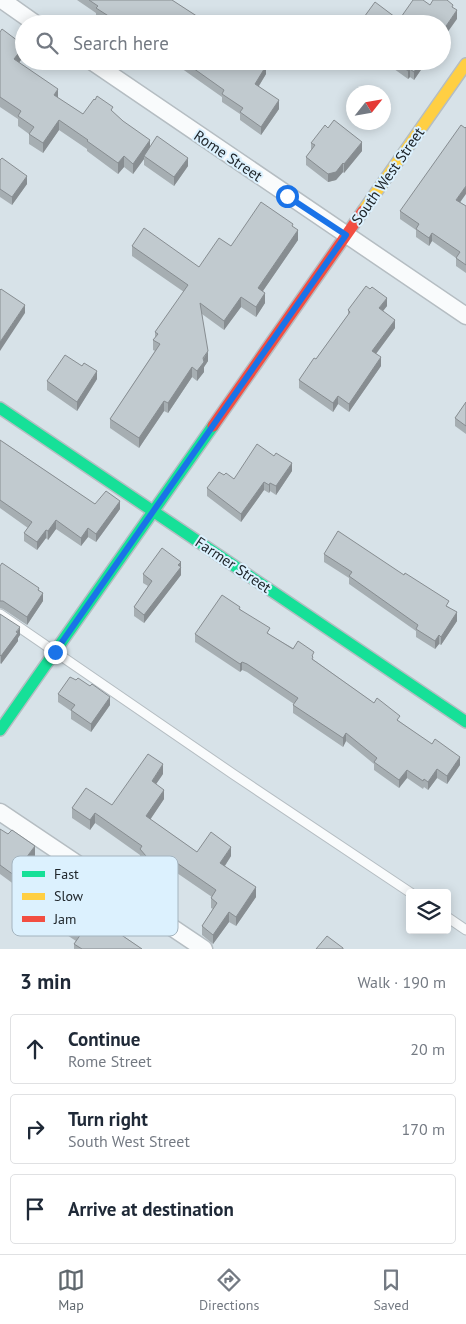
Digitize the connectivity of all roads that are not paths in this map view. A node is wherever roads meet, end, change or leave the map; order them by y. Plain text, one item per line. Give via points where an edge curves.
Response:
1 (2, 0) edge
2 (23, 15) edge
3 (466, 64) edge
4 (104, 70) edge
5 (346, 235) junction
6 (466, 316) edge
7 (0, 408) edge
8 (154, 512) junction
9 (0, 614) edge
10 (55, 652) junction
11 (466, 722) edge
12 (0, 730) edge
13 (0, 812) edge
14 (66, 856) edge
15 (406, 890) edge
16 (451, 920) edge
17 (466, 930) edge
18 (178, 932) edge
19 (204, 949) edge

1 - 2 street
3 - 5 street, South West Street
4 - 5 street, Rome Street
5 - 6 street, Rome Street
5 - 8 street, South West Street
7 - 8 street, Farmer Street
8 - 10 street, South West Street
8 - 11 street, Farmer Street
9 - 10 lane
10 - 12 street, South West Street
10 - 15 lane
13 - 14 street
16 - 17 lane
18 - 19 street

